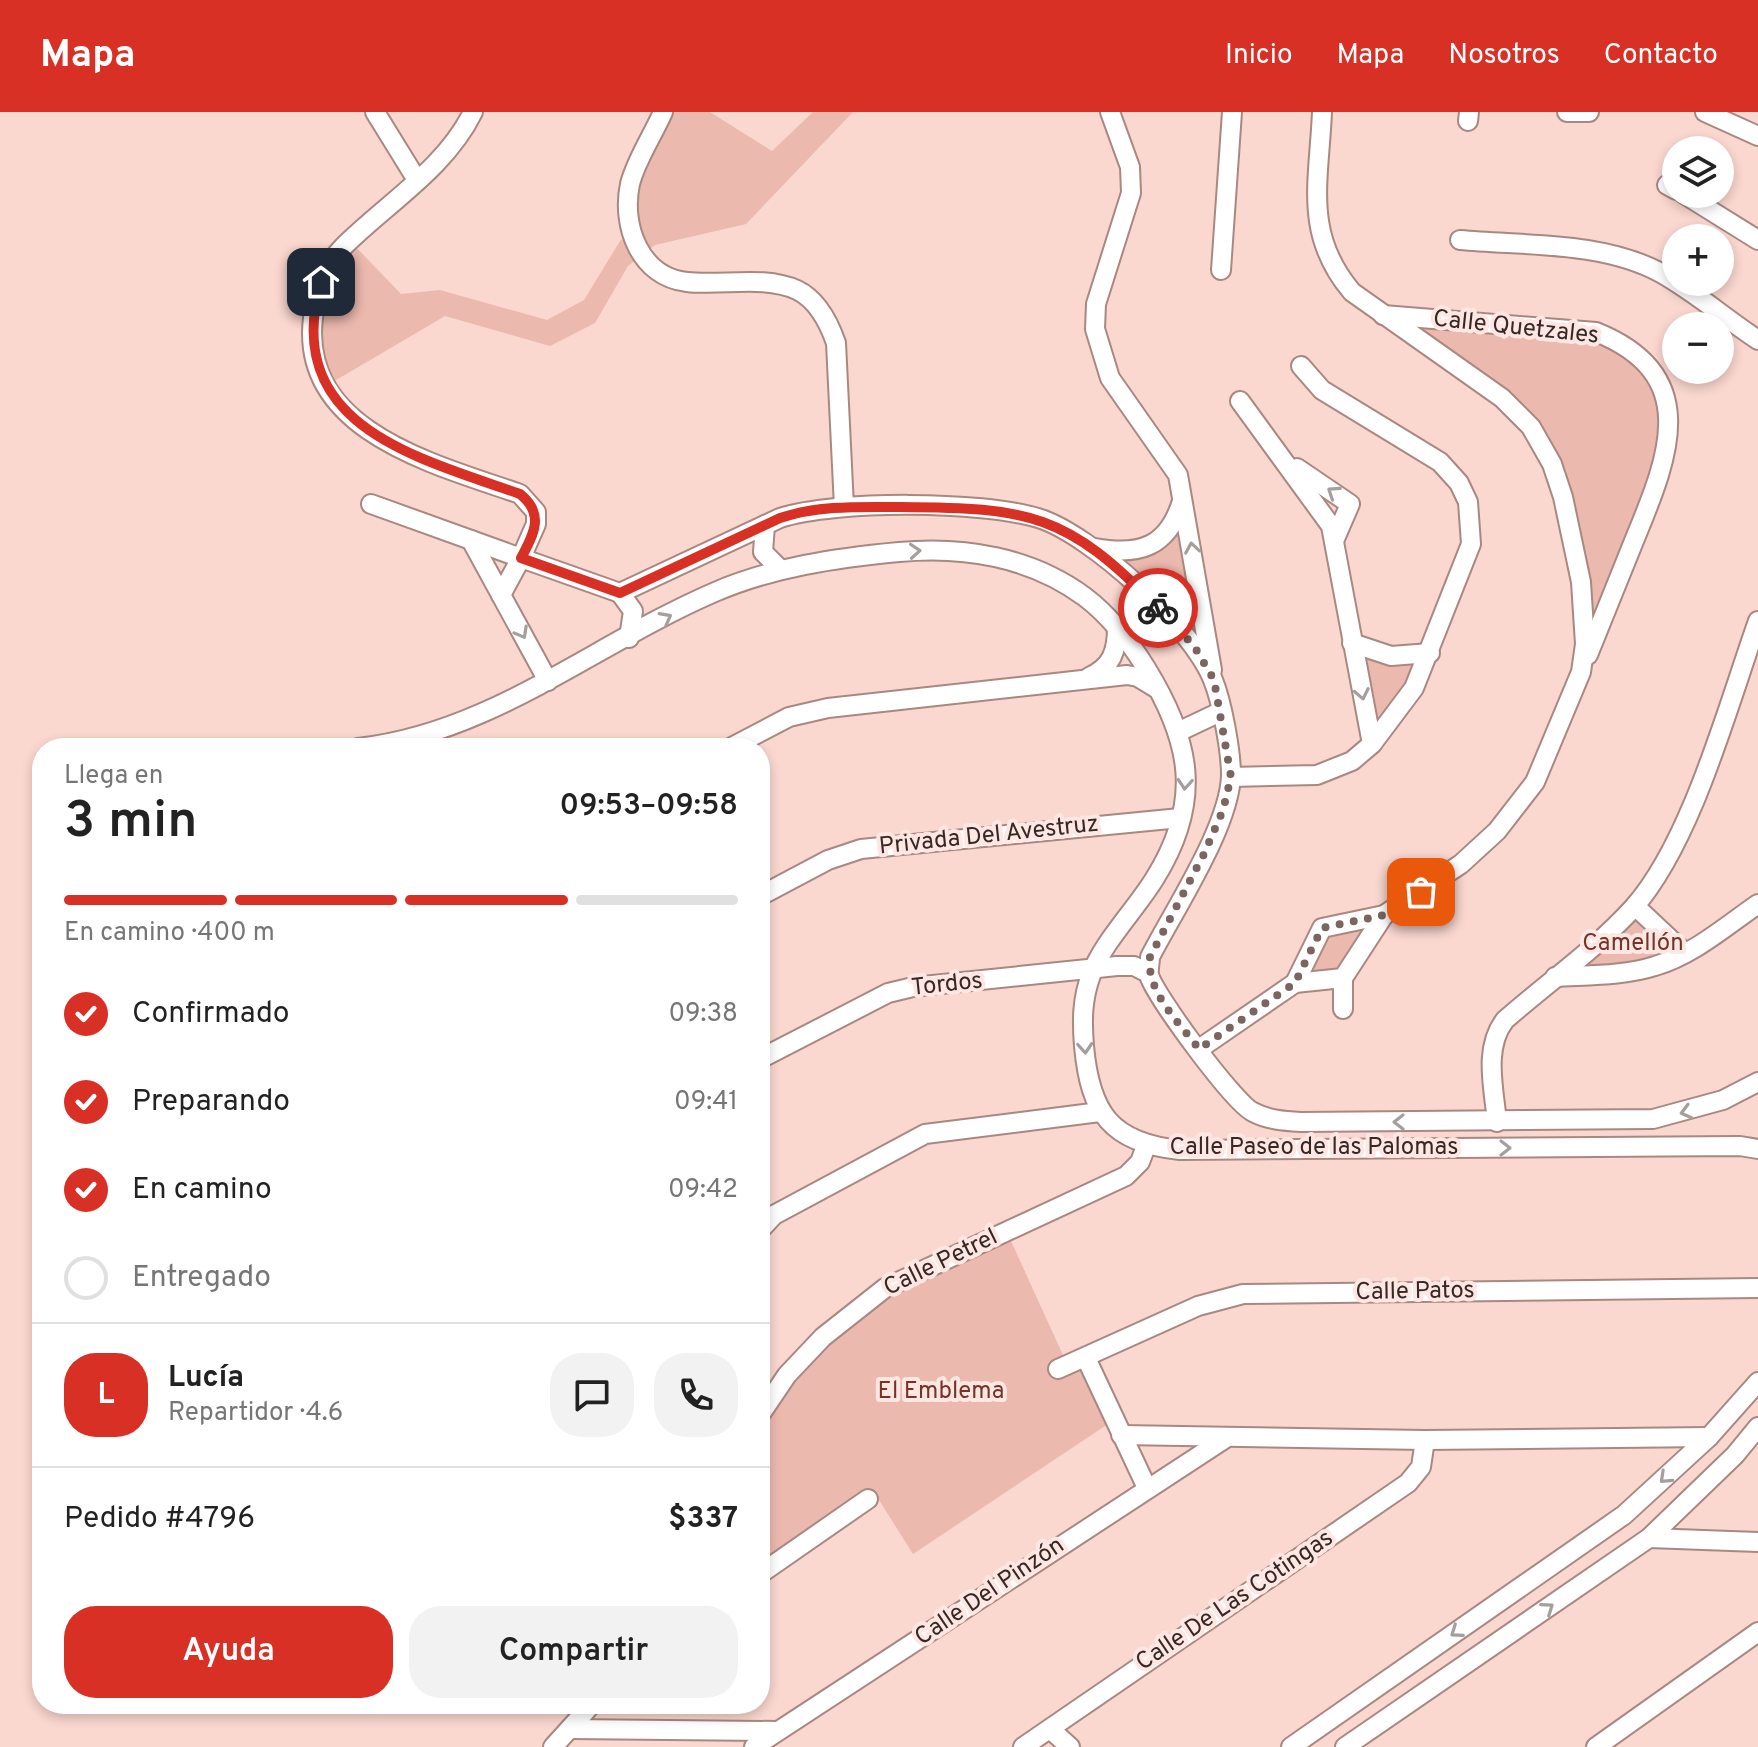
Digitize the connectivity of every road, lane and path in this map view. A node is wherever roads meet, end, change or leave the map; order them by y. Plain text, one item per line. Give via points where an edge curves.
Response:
1 (375, 112) edge
2 (473, 112) edge
3 (663, 112) edge
4 (1110, 112) edge
5 (1232, 112) edge
6 (1322, 112) edge
7 (1567, 112) edge
8 (1589, 112) edge
9 (1705, 112) edge
10 (1758, 136) edge
11 (417, 180) junction
12 (1706, 208) edge
13 (1460, 240) dead end
14 (1758, 240) edge
15 (1221, 270) dead end
16 (1380, 314) junction
17 (1758, 340) edge
18 (1301, 366) dead end
19 (1240, 401) dead end
20 (1282, 459) junction
21 (1184, 495) junction
22 (371, 504) dead end
23 (844, 507) junction
24 (765, 525) junction
25 (471, 540) junction
26 (1334, 541) junction
27 (1095, 548) junction
28 (521, 558) junction
29 (781, 570) junction
30 (620, 593) junction
31 (501, 595) junction
32 (1758, 621) edge
33 (1117, 627) junction
34 (629, 638) junction
35 (1352, 643) junction
36 (1430, 653) junction
37 (1581, 672) junction
38 (1087, 678) junction
39 (1214, 680) junction
40 (548, 681) junction
41 (1163, 696) junction
42 (1220, 712) junction
43 (1180, 731) junction
44 (416, 738) edge
45 (749, 738) edge
46 (1372, 744) junction
47 (1231, 777) junction
48 (1180, 818) junction
49 (770, 891) edge
50 (1758, 904) edge
51 (1635, 906) junction
52 (1384, 915) junction
53 (1685, 953) junction
54 (1092, 971) junction
55 (1148, 973) junction
56 (1555, 977) junction
57 (1343, 978) junction
58 (1295, 983) junction
59 (1343, 1009) dead end
60 (1199, 1049) junction
61 (770, 1054) edge
62 (1758, 1082) edge
63 (1100, 1112) junction
64 (1497, 1122) junction
65 (1146, 1146) junction
66 (1758, 1149) edge
67 (770, 1219) edge
68 (1758, 1288) edge
69 (1086, 1358) junction
70 (1058, 1369) dead end
71 (1758, 1382) edge
72 (770, 1400) edge
73 (1758, 1427) edge
74 (1121, 1435) junction
75 (1709, 1437) junction
76 (1226, 1438) junction
77 (1425, 1440) junction
78 (1147, 1488) junction
79 (868, 1499) dead end
80 (1649, 1538) junction
81 (1758, 1542) edge
82 (770, 1567) edge
83 (1758, 1632) edge
84 (1750, 1648) edge
85 (583, 1714) edge
86 (570, 1729) junction
87 (1050, 1729) junction
88 (778, 1731) junction
89 (553, 1747) edge
90 (754, 1747) edge
91 (1023, 1747) edge
92 (1070, 1747) edge
93 (1291, 1747) edge
94 (1345, 1747) edge
95 (1596, 1747) edge

1 - 11 street
2 - 11 street via 446,155
3 - 23 street via 630,182 627,208 641,256 658,272 685,282 776,286 797,290 816,305 836,343
4 - 21 street via 1130,167 1131,193 1096,304 1095,329 1110,378 1163,450
5 - 15 street
6 - 16 street, Calle Quetzales via 1317,223 1324,250 1352,292
7 - 8 street
9 - 10 street
11 - 28 street via 330,262 315,302 314,357 344,411 382,441 520,494 531,503 536,524
12 - 14 street
13 - 17 street via 1606,253 1633,261 1662,274
16 - 37 street, Calle Quetzales via 1502,398 1542,445 1563,497 1581,582
16 - 37 street, Calle Quetzales via 1596,332 1623,343 1663,386 1670,414 1668,450
18 - 36 street via 1322,390 1440,462 1459,483 1472,523 1471,544
19 - 20 street
20 - 26 street via 1323,511
26 -> 20 street via 1350,504
21 - 27 street via 1175,524 1159,540 1137,550
39 -> 21 street
22 - 25 street
23 - 24 street via 803,511
23 - 27 street via 1010,511 1041,519
24 - 29 street via 763,552
24 - 30 street
25 - 28 street
25 - 31 street
26 - 35 street
27 - 39 street via 1194,646
28 - 30 street
28 - 31 street
29 -> 33 street via 904,551 973,553 1007,559 1060,580
34 -> 29 street via 715,592
30 - 34 street via 633,611
31 -> 40 street
32 - 51 street via 1680,834
33 - 38 street via 1116,653 1104,669
33 - 41 street
34 - 40 street
35 - 36 street via 1391,656
35 -> 46 street
36 - 46 street via 1399,711
37 - 52 street, Calle Quetzales via 1535,782 1513,812 1461,864
38 - 41 street via 1138,677
38 - 45 street via 828,708 789,717
39 - 42 street
40 - 44 street via 485,714
41 - 43 street
42 - 43 street
42 - 47 street
43 -> 48 street via 1186,781
46 - 47 street via 1352,761 1317,775
47 - 55 street via 1223,810 1150,957
48 - 49 street, Privada Del Avestruz via 861,849
48 - 54 street via 1157,876
50 - 53 street
51 - 53 street
51 - 56 street
52 - 57 street
52 - 58 street, Calle Quetzales via 1322,928
53 - 56 street via 1632,972
54 - 55 street, Tordos via 1134,966
54 - 61 street, Tordos via 888,993
54 -> 63 street via 1083,1004 1084,1037 1087,1080
55 - 60 street, Calle Paseo de las Palomas
56 - 64 street via 1496,1032 1492,1048
57 - 58 street
57 - 59 street
58 - 60 street
64 -> 60 street, Calle Paseo de las Palomas via 1274,1121 1250,1111 1230,1093
62 -> 64 street, Calle Paseo de las Palomas via 1723,1100 1653,1119
63 - 65 street, Calle Paseo de las Palomas
63 - 67 street via 925,1134
65 -> 66 street, Calle Paseo de las Palomas
65 - 72 street, Calle Petrel via 1126,1176 885,1288 823,1337
68 - 69 street, Calle Patos via 1243,1294 1198,1306
69 - 70 street, Calle Patos
69 - 74 street
71 - 75 street
73 - 80 street
74 - 76 street
74 - 78 street
75 - 77 street
75 -> 93 street via 1624,1515
76 - 77 street
76 - 78 street, Calle Del Pinzón
77 - 87 street, Calle De Las Cotingas via 1421,1467 1408,1483
78 - 88 street, Calle Del Pinzón
79 - 82 street
80 - 81 street
94 -> 80 street
83 - 84 street
84 - 95 street
85 - 86 street
86 - 88 street
86 - 89 street
87 - 91 street, Calle De Las Cotingas
87 - 92 street
88 - 90 street, Calle Del Pinzón

